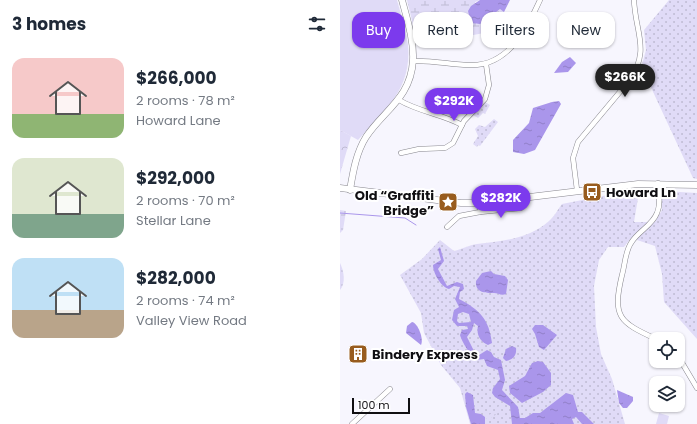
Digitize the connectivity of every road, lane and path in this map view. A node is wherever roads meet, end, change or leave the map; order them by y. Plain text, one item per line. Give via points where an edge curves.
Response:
1 (402, 0) edge
2 (540, 0) edge
3 (634, 0) edge
4 (413, 60) junction
5 (486, 64) junction
6 (399, 100) junction
7 (462, 125) junction
8 (401, 152) dead end
9 (658, 183) junction
10 (697, 186) edge
11 (340, 188) edge
12 (350, 190) junction
13 (577, 190) junction
14 (513, 199) junction
15 (480, 203) junction
16 (521, 208) dead end
17 (514, 209) junction
18 (480, 212) junction
19 (447, 227) dead end
20 (649, 336) edge
21 (685, 368) edge
22 (697, 388) edge
23 (390, 389) dead end
24 (352, 424) edge

1 - 4 main road
2 - 5 street via 515,45 500,58
3 - 13 street via 642,40 640,58 634,74 578,142 573,158
4 - 5 street
4 - 6 main road via 407,86
5 - 7 street via 489,85 485,99
6 - 7 street
6 - 12 main road via 360,147
7 - 8 street via 456,139 449,146
9 - 10 main road
9 - 13 main road
9 - 20 street via 658,211 653,221 630,246 617,302 620,314 627,324
11 - 12 main road
12 - 15 main road
13 - 14 main road
14 - 15 main road
14 - 17 street
15 - 18 street
16 - 17 street
17 - 18 street
18 - 19 street via 459,216
21 - 22 street
23 - 24 street

